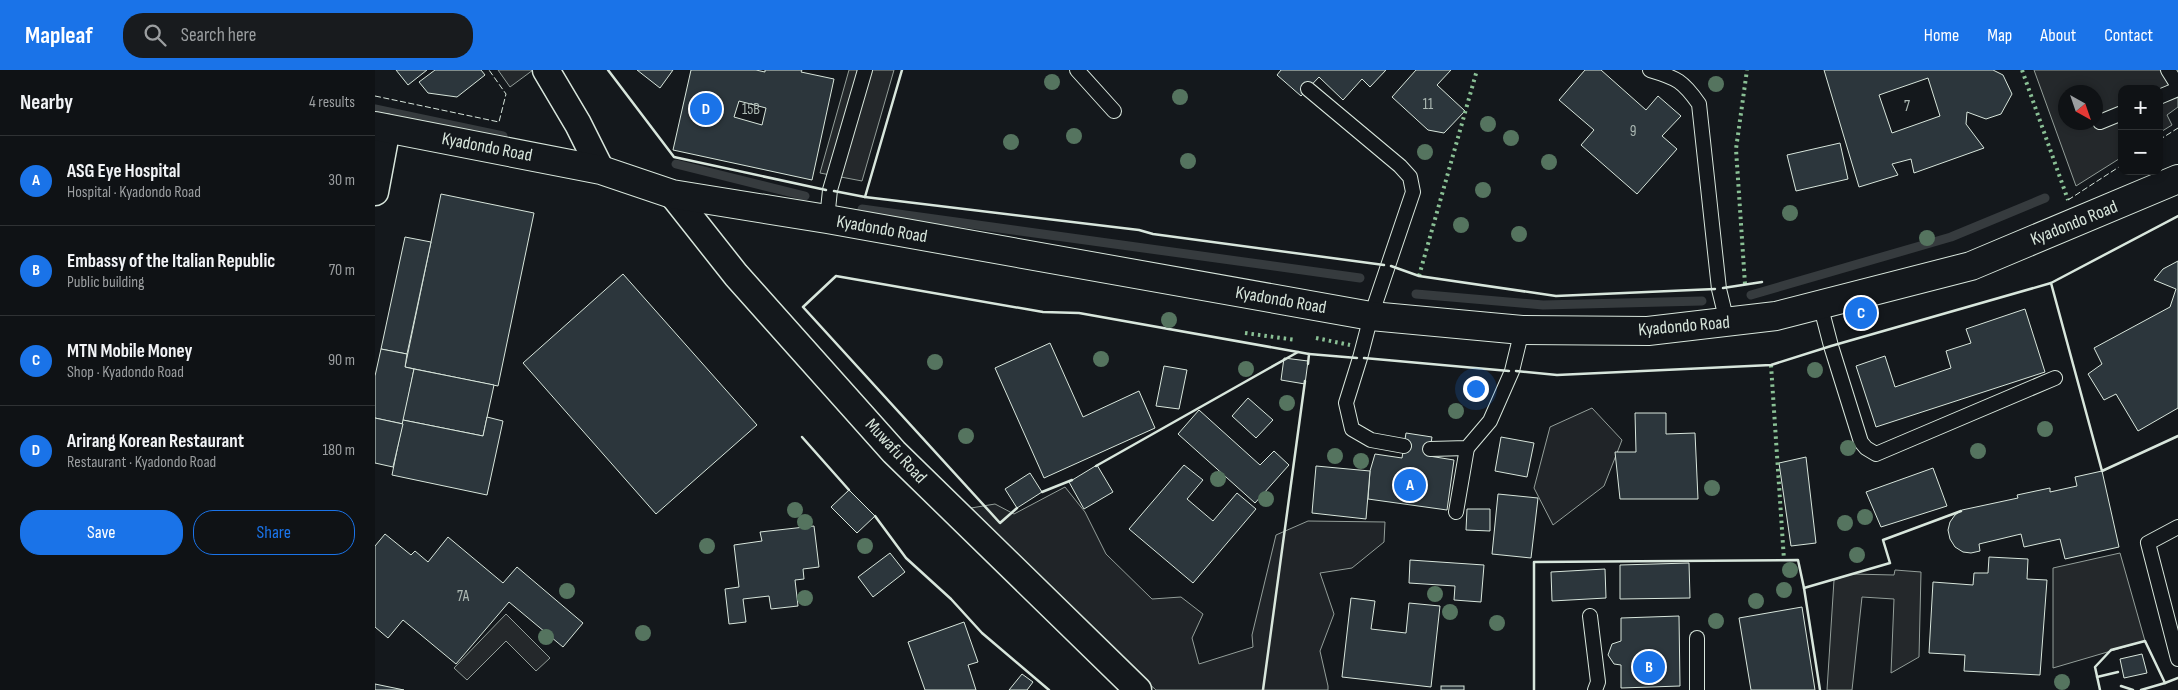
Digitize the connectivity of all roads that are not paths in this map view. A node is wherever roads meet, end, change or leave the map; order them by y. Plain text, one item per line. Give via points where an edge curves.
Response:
1 (545, 70) edge
2 (865, 70) edge
3 (1077, 70) edge
4 (1650, 70) edge
5 (2168, 70) edge
6 (2178, 87) edge
7 (1308, 89) dead end
8 (2163, 95) edge
9 (1114, 111) dead end
10 (2118, 115) edge
11 (2103, 121) edge
12 (381, 127) edge
13 (601, 170) junction
14 (2178, 179) edge
15 (375, 192) edge
16 (672, 194) junction
17 (827, 220) junction
18 (1820, 304) junction
19 (1371, 316) junction
20 (1727, 322) junction
21 (1522, 330) junction
22 (2055, 378) dead end
23 (1404, 446) dead end
24 (1467, 448) junction
25 (1430, 450) dead end
26 (1456, 512) dead end
27 (2178, 527) edge
28 (1590, 616) dead end
29 (1697, 638) dead end
30 (2178, 659) edge
31 (1138, 690) edge
32 (1595, 690) edge
33 (1697, 690) edge

1 - 13 street
2 - 17 lane via 830,190
3 - 9 lane
4 - 20 lane via 1674,77 1688,88 1699,104 1719,288
5 - 6 lane
6 - 8 lane
7 - 19 lane via 1410,177 1413,192
10 - 11 lane
12 - 13 main road, Kyadondo Road
12 - 15 street
13 - 16 main road, Kyadondo Road
14 - 18 main road, Kyadondo Road via 1971,266
16 - 17 main road, Kyadondo Road
16 - 31 street, Muwafu Road via 736,275 894,452
17 - 19 main road, Kyadondo Road
18 - 20 main road, Kyadondo Road via 1776,316
18 - 22 lane via 1861,442 1876,454
19 - 21 main road, Kyadondo Road
19 - 23 lane via 1345,404 1352,429 1371,440
20 - 21 main road, Kyadondo Road via 1648,331
21 - 24 lane via 1512,371 1490,421
24 - 25 lane
24 - 26 lane
27 - 30 lane via 2148,543
28 - 32 lane via 1598,682
29 - 33 lane

